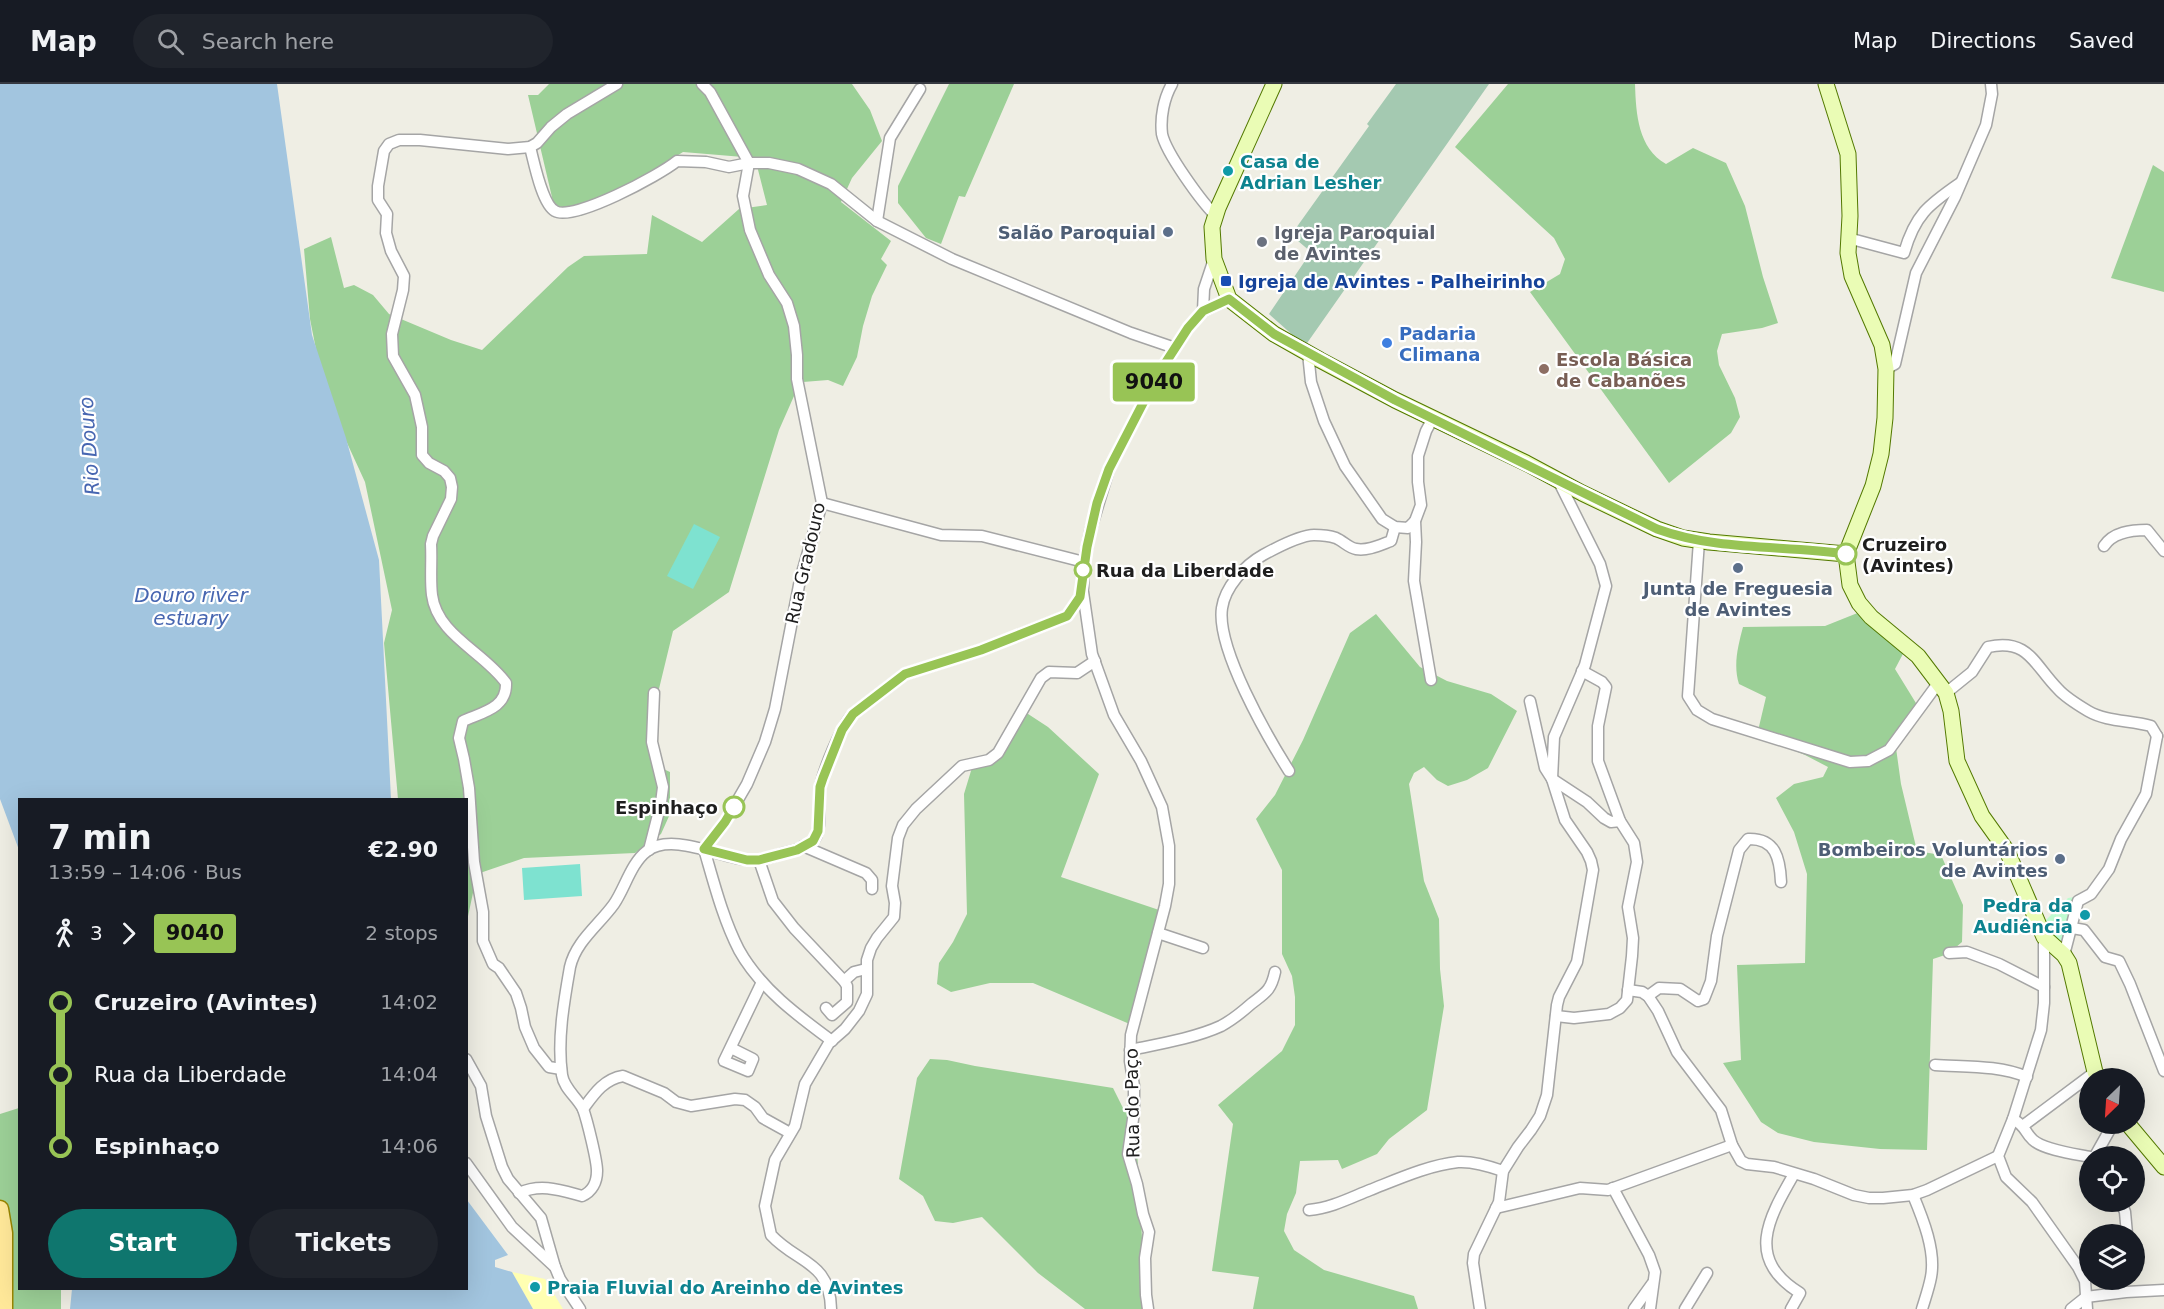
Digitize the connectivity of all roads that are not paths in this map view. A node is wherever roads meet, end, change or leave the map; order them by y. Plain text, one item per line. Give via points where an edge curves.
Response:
1 (617, 84) edge
2 (702, 84) edge
3 (1170, 84) edge
4 (1274, 84) edge
5 (1826, 84) edge
6 (1991, 84) edge
7 (920, 89) dead end
8 (530, 147) junction
9 (749, 163) junction
10 (1961, 183) junction
11 (1215, 215) junction
12 (877, 220) junction
13 (1848, 238) junction
14 (1214, 259) junction
15 (1229, 299) junction
16 (1203, 311) junction
17 (1175, 348) junction
18 (1308, 353) junction
19 (1886, 369) junction
20 (1433, 418) junction
21 (1558, 480) junction
22 (822, 503) junction
23 (1414, 521) junction
24 (1395, 527) junction
25 (1699, 541) junction
26 (2104, 546) dead end
27 (2164, 550) edge
28 (1846, 560) junction
29 (1084, 562) junction
30 (1083, 588) junction
31 (1095, 661) junction
32 (1582, 671) junction
33 (1431, 680) dead end
34 (1943, 688) junction
35 (654, 693) dead end
36 (1530, 700) dead end
37 (2161, 736) edge
38 (1289, 771) dead end
39 (1552, 778) junction
40 (1620, 820) junction
41 (803, 846) junction
42 (704, 849) junction
43 (649, 850) junction
44 (759, 860) junction
45 (1781, 882) dead end
46 (872, 889) dead end
47 (2072, 927) junction
48 (1158, 933) junction
49 (2044, 937) junction
50 (1203, 948) dead end
51 (1949, 953) dead end
52 (2064, 955) junction
53 (866, 969) junction
54 (1275, 972) dead end
55 (844, 981) junction
56 (762, 982) junction
57 (2044, 987) junction
58 (1628, 990) junction
59 (1648, 996) junction
60 (826, 1008) dead end
61 (1556, 1016) junction
62 (832, 1041) junction
63 (731, 1048) dead end
64 (1130, 1050) junction
65 (468, 1063) edge
66 (1935, 1065) dead end
67 (2095, 1068) edge
68 (561, 1069) junction
69 (2164, 1071) edge
70 (2026, 1077) junction
71 (2079, 1087) edge
72 (583, 1108) junction
73 (2013, 1119) junction
74 (2024, 1125) junction
75 (790, 1133) junction
76 (2136, 1134) edge
77 (1732, 1145) junction
78 (2079, 1155) edge
79 (1998, 1156) junction
80 (468, 1166) edge
81 (2164, 1167) edge
82 (1503, 1171) junction
83 (1794, 1174) junction
84 (1613, 1188) junction
85 (519, 1193) junction
86 (1913, 1195) junction
87 (1496, 1208) junction
88 (0, 1209) edge
89 (1309, 1210) dead end
90 (555, 1267) junction
91 (2079, 1268) edge
92 (1707, 1273) dead end
93 (1655, 1278) junction
94 (2088, 1290) edge
95 (2164, 1290) edge
96 (2086, 1297) junction
97 (4, 1309) edge
98 (580, 1309) edge
99 (831, 1309) edge
100 (1148, 1309) edge
101 (1480, 1309) edge
102 (1634, 1309) edge
103 (1650, 1309) edge
104 (1685, 1309) edge
105 (1791, 1309) edge
106 (1922, 1309) edge
107 (2071, 1309) edge
108 (2087, 1309) edge

1 - 8 street via 567,114
2 - 9 street
3 - 11 street via 1164,99 1162,134 1176,163
4 - 11 street
5 - 13 street via 1848,154
6 - 10 street via 1986,125
7 - 12 street via 890,138
8 - 9 street via 545,199 558,213 590,207 646,181 677,161 729,166
8 - 68 street via 508,149 399,140 384,151 378,200 387,214 386,233 391,251 404,276 392,334 393,356 415,395 422,427 422,455 444,471 452,487 451,499 431,544 432,596 452,634 506,682 501,703 463,721 459,738 469,788 483,941 494,964 516,993 534,1048 549,1067
9 - 12 street via 798,169 831,184
9 - 22 street, Rua Gradouro via 743,196 750,230 770,275 788,303 794,326 797,379
10 - 13 street via 1927,207 1916,221 1904,253
10 - 19 street via 1916,273 1895,364
11 - 14 street
12 - 17 street via 952,259
13 - 19 street via 1852,276 1882,345
14 - 15 street
14 - 16 street via 1204,289
15 - 16 street
15 - 18 street via 1274,334
16 - 17 street, Rua do Paço
17 - 29 street, Rua do Paço via 1109,469
18 - 20 street
18 - 24 street via 1311,382 1324,421 1346,466 1382,519
19 - 28 street via 1881,454
20 - 21 street
20 - 23 street via 1418,456 1420,504
21 - 25 street via 1657,529
21 - 32 street via 1600,564 1606,586
22 - 29 street via 941,535 982,536
22 - 42 street, Rua Gradouro via 800,580 775,710 765,742 747,784
23 - 24 street via 1408,528
23 - 33 street via 1414,580
24 - 38 street via 1391,541 1372,548 1355,549 1335,538 1312,534 1253,561 1228,589 1221,617 1230,656 1267,735
25 - 28 street via 1827,552
25 - 34 street via 1688,696 1697,710 1712,719 1850,762 1868,760 1888,750
26 - 27 street via 2109,538 2147,530
28 - 34 street via 1850,585 1859,603 1914,652
29 - 30 street, Rua do Paço
30 - 31 street, Rua do Paço
30 - 41 street via 1067,616 981,650 905,674 853,714 842,730 820,787 818,831 813,841
31 - 48 street, Rua do Paço via 1114,715 1162,807 1169,846 1169,884
31 - 53 street via 1077,673 1049,672 1041,678 998,753 989,760 962,766 903,825 892,886 894,917 871,948
32 - 39 street via 1554,737
32 - 40 street via 1606,687 1598,726 1598,761
34 - 37 street via 1972,672 1988,647 2013,646 2031,655 2059,690 2088,711 2107,719 2151,726
34 - 49 street via 1951,711 1957,761 1982,816 2007,851
35 - 43 street via 652,742 663,788
36 - 39 street via 1545,768
37 - 47 street via 2146,794 2109,869 2091,894 2079,901
39 - 40 street via 1604,818 1611,822
39 - 61 street via 1563,814 1587,852 1593,870 1577,962 1559,998
40 - 58 street via 1634,843 1637,862 1628,907 1633,947
41 - 44 street
41 - 46 street via 866,873 872,880
42 - 43 street via 672,845
42 - 44 street
42 - 56 street via 730,929
43 - 68 street via 639,858 613,905 574,955 562,1023
44 - 55 street via 773,902
45 - 59 street via 1780,860 1769,844 1748,839 1740,850 1704,999 1698,1001 1680,989 1659,987
47 - 52 street
47 - 69 street via 2084,930 2105,957 2119,961
48 - 50 street
48 - 64 street, Rua do Paço
49 - 52 street
49 - 57 street
51 - 57 street via 1967,952
52 - 67 street
53 - 55 street via 854,972
53 - 62 street via 867,994 859,1011
54 - 64 street via 1265,995 1220,1026
55 - 60 street via 847,1002 832,1015
56 - 62 street
56 - 63 street
57 - 70 street via 2041,1030
58 - 59 street
58 - 61 street via 1627,1000 1610,1014
59 - 77 street via 1677,1052 1721,1110
61 - 82 street via 1547,1095 1536,1123
62 - 75 street via 805,1084
64 - 100 street, Rua do Paço via 1134,1113 1128,1154 1149,1232 1145,1258
65 - 85 street via 481,1086 502,1167
66 - 70 street via 1998,1069
68 - 72 street via 563,1082
70 - 73 street
71 - 74 street
72 - 75 street via 603,1084 624,1076 691,1106 745,1100 763,1118
72 - 85 street via 597,1170 591,1190 582,1196 550,1188
73 - 74 street
73 - 79 street
74 - 78 street via 2033,1140
75 - 99 street via 775,1160 768,1188 768,1226 776,1240 821,1274 827,1283
76 - 81 street
77 - 83 street via 1747,1164
77 - 84 street
79 - 86 street
79 - 91 street via 2006,1177 2032,1202
80 - 90 street via 512,1227
82 - 87 street
82 - 89 street via 1460,1162 1433,1167
83 - 86 street via 1869,1198
83 - 105 street via 1765,1238 1772,1268 1800,1293
84 - 87 street via 1580,1188
84 - 93 street via 1649,1255
85 - 90 street via 541,1218
86 - 106 street via 1924,1221 1932,1264
87 - 101 street via 1474,1254
88 - 97 main road via 4,1233
90 - 98 street
92 - 104 street
93 - 102 street
93 - 103 street
94 - 96 street
95 - 96 street
96 - 107 street
96 - 108 street

